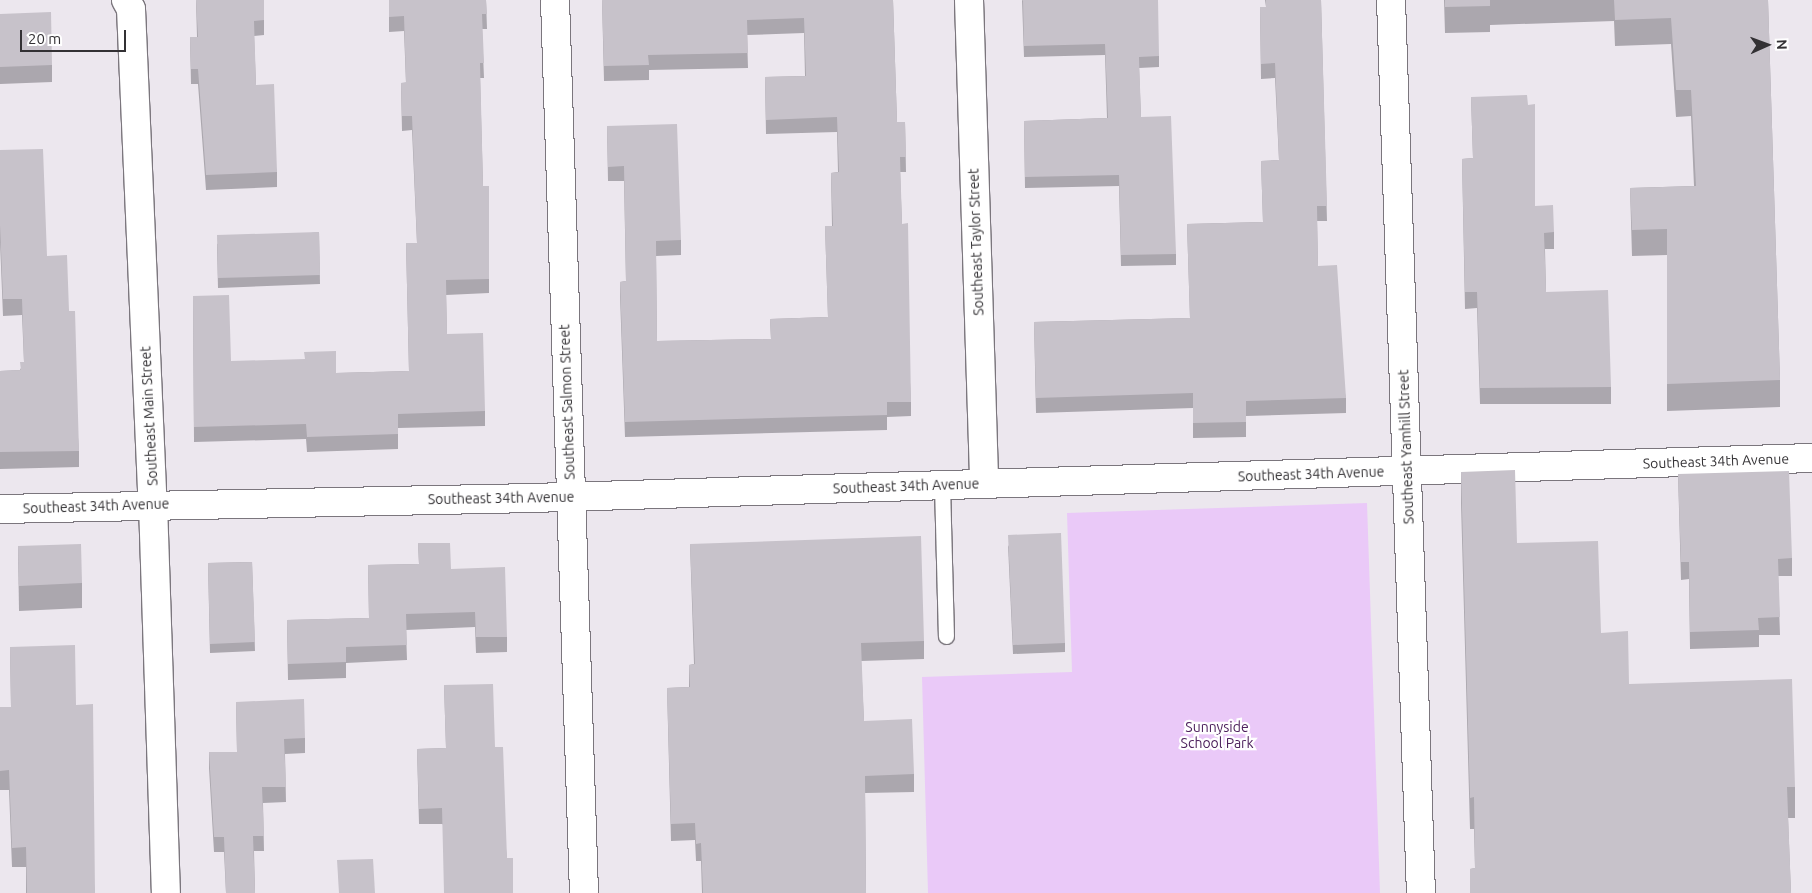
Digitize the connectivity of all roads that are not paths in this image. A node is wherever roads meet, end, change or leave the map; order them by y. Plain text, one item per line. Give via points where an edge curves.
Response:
1 (126, 0) edge
2 (555, 0) edge
3 (969, 0) edge
4 (1391, 0) edge
5 (1812, 458) edge
6 (1406, 471) junction
7 (984, 484) junction
8 (942, 485) junction
9 (570, 496) junction
10 (153, 504) junction
11 (0, 509) edge
12 (946, 636) dead end
13 (166, 893) edge
14 (584, 893) edge
15 (1421, 893) edge

1 - 10 street, Southeast Main Street via 131,9
2 - 9 street, Southeast Salmon Street
3 - 7 street, Southeast Taylor Street
4 - 6 street, Southeast Yamhill Street
5 - 6 street, Southeast 34th Avenue
6 - 7 street, Southeast 34th Avenue
6 - 15 street, Southeast Yamhill Street
7 - 8 street, Southeast 34th Avenue
8 - 9 street, Southeast 34th Avenue
8 - 12 lane
9 - 10 street, Southeast 34th Avenue
9 - 14 street, Southeast Salmon Street
10 - 11 street, Southeast 34th Avenue
10 - 13 street, Southeast Main Street

